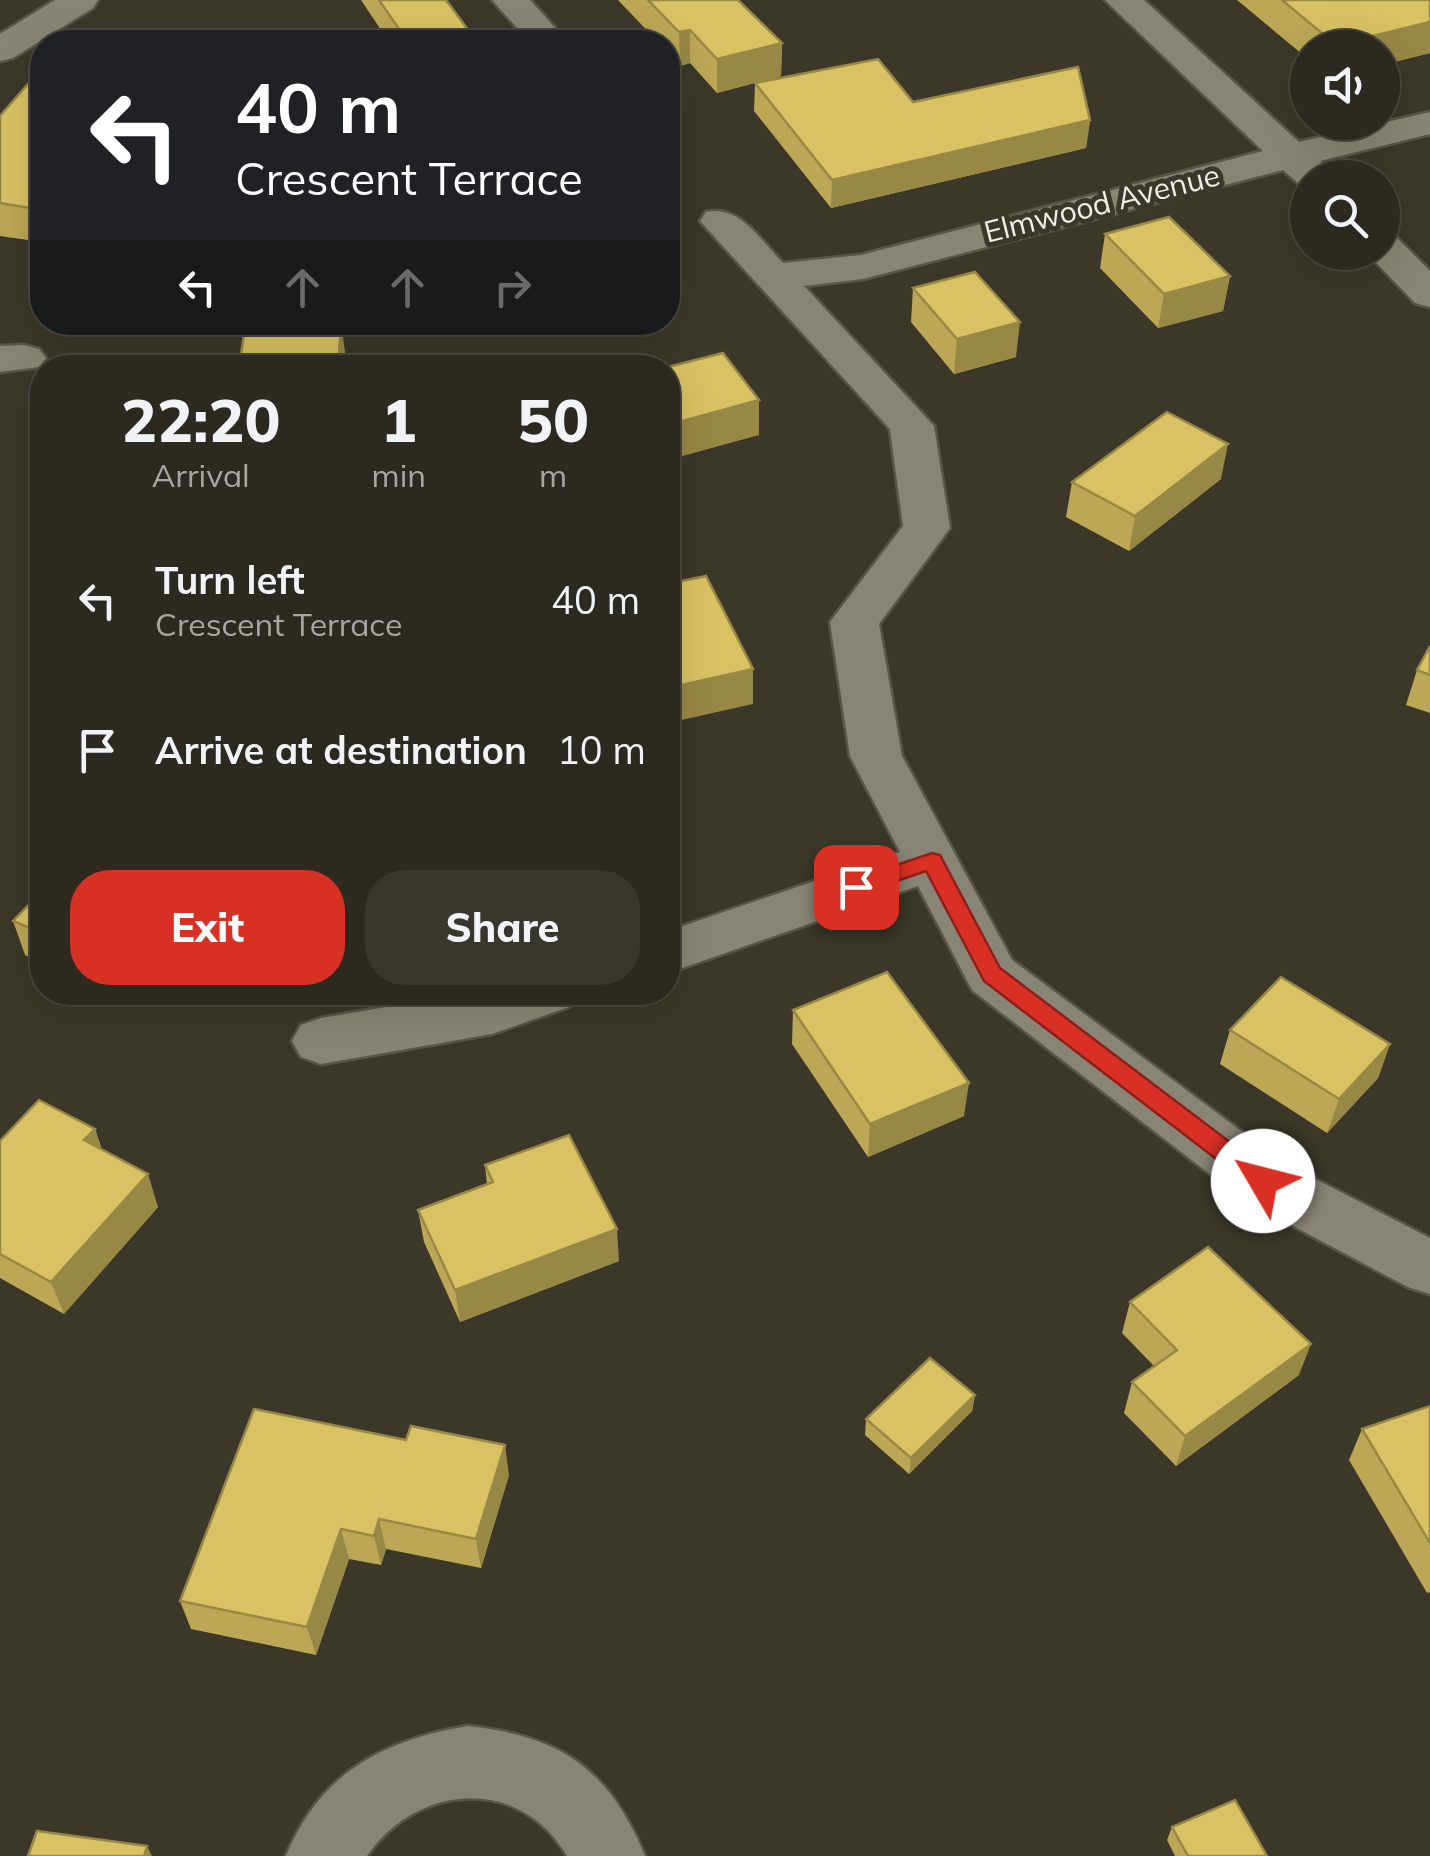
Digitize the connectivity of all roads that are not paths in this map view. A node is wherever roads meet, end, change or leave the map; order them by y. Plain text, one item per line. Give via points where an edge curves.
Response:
1 (80, 0) edge
2 (510, 0) edge
3 (1124, 0) edge
4 (32, 30) edge
5 (539, 30) edge
6 (30, 31) edge
7 (0, 50) edge
8 (1430, 123) edge
9 (1296, 160) edge
10 (1324, 160) edge
11 (1290, 169) edge
12 (720, 222) dead end
13 (1400, 264) edge
14 (773, 277) junction
15 (1430, 294) edge
16 (932, 861) junction
17 (680, 948) edge
18 (512, 1005) edge
19 (321, 1041) dead end
20 (1430, 1268) edge
21 (323, 1856) edge
22 (608, 1856) edge

1 - 4 street
2 - 5 street
3 - 9 street
6 - 7 street
8 - 10 street, Elmwood Avenue
11 - 14 street, Elmwood Avenue via 1152,189 863,266
12 - 14 street
13 - 15 street
14 - 16 street via 912,426 927,528 854,622 876,756
16 - 17 street
16 - 20 street via 992,974 1263,1181
18 - 19 street
21 - 22 street via 343,1824 384,1787 436,1765 488,1761 537,1775 559,1790 595,1827

